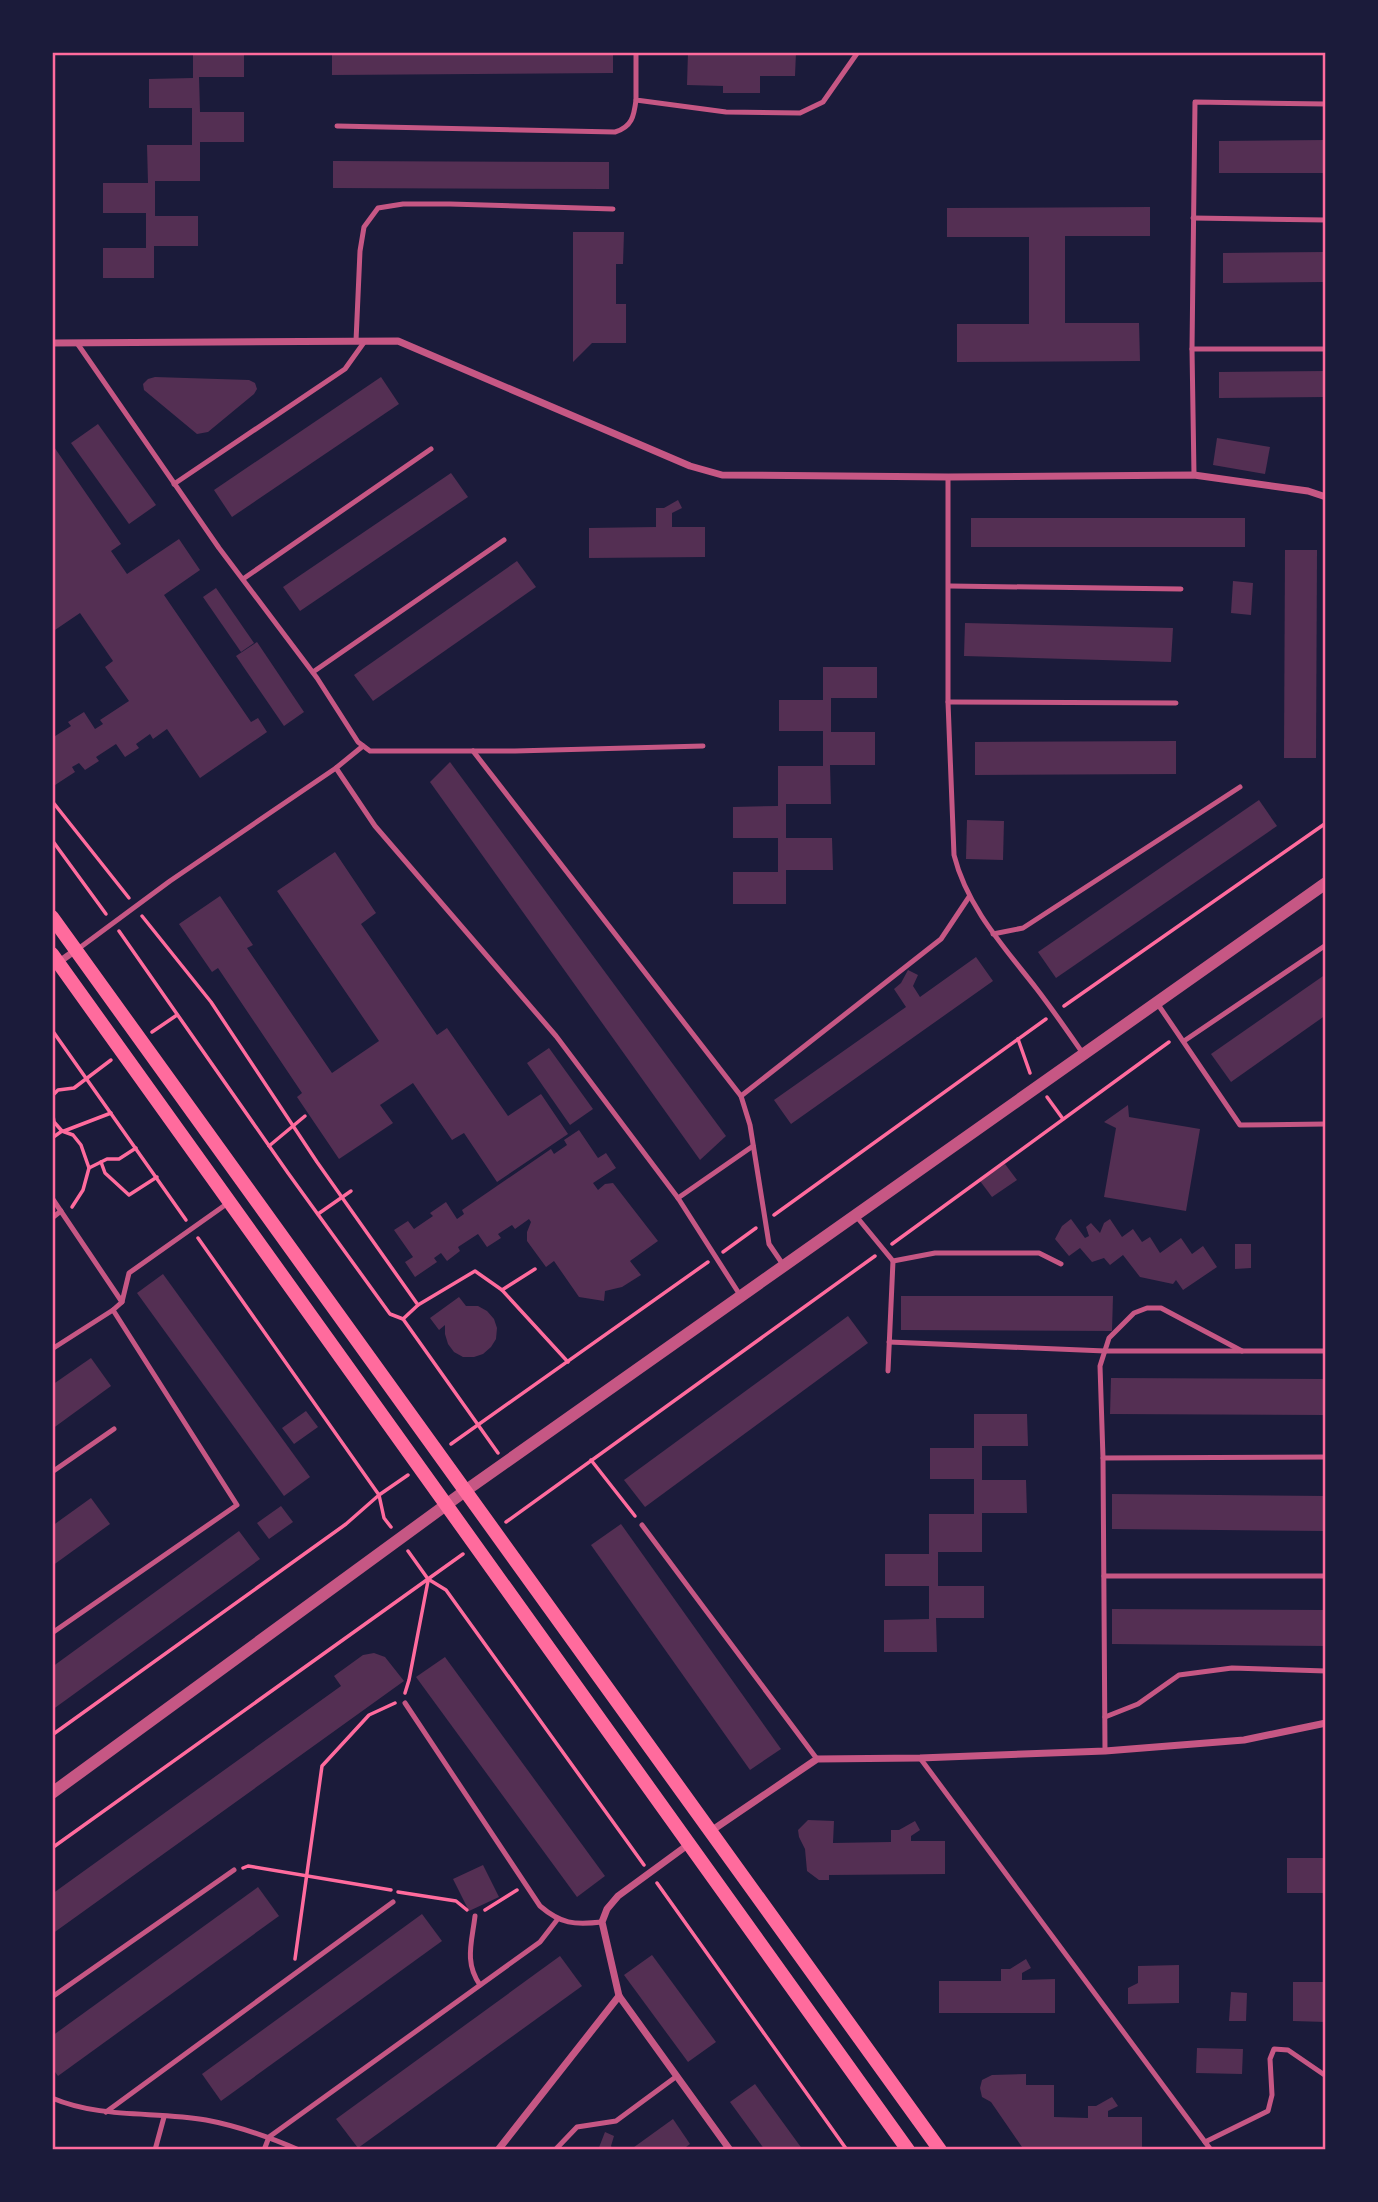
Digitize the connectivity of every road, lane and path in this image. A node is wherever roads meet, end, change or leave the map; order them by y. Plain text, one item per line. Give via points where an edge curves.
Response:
1 (636, 52) edge
2 (858, 52) edge
3 (636, 100) junction
4 (1325, 104) edge
5 (337, 126) dead end
6 (613, 209) dead end
7 (1194, 218) junction
8 (1325, 220) edge
9 (361, 341) junction
10 (52, 343) edge
11 (77, 343) junction
12 (1192, 349) junction
13 (1325, 349) edge
14 (430, 449) dead end
15 (1194, 475) junction
16 (948, 477) junction
17 (174, 484) junction
18 (1325, 497) edge
19 (503, 540) dead end
20 (243, 579) junction
21 (950, 586) junction
22 (1181, 589) dead end
23 (313, 672) junction
24 (948, 702) junction
25 (1176, 703) dead end
26 (363, 746) junction
27 (703, 746) dead end
28 (473, 751) junction
29 (336, 768) junction
30 (1240, 787) dead end
31 (52, 801) edge
32 (1325, 822) edge
33 (52, 840) edge
34 (1325, 883) edge
35 (969, 897) junction
36 (135, 907) junction
37 (52, 917) edge
38 (113, 923) junction
39 (993, 934) junction
40 (1325, 945) edge
41 (76, 950) junction
42 (55, 961) edge
43 (1157, 1003) junction
44 (1055, 1012) junction
45 (52, 1030) edge
46 (1180, 1034) junction
47 (1184, 1041) junction
48 (122, 1052) junction
49 (1084, 1055) junction
50 (87, 1079) junction
51 (52, 1096) edge
52 (741, 1097) junction
53 (52, 1109) edge
54 (111, 1113) junction
55 (305, 1116) dead end
56 (1325, 1124) edge
57 (293, 1126) junction
58 (62, 1131) junction
59 (52, 1138) edge
60 (269, 1146) junction
61 (753, 1146) junction
62 (136, 1148) junction
63 (102, 1162) junction
64 (89, 1168) junction
65 (157, 1177) junction
66 (351, 1191) dead end
67 (342, 1197) junction
68 (52, 1198) edge
69 (678, 1198) junction
70 (230, 1202) junction
71 (63, 1214) junction
72 (318, 1214) junction
73 (856, 1216) junction
74 (52, 1218) edge
75 (765, 1221) junction
76 (192, 1229) junction
77 (883, 1250) junction
78 (715, 1257) junction
79 (893, 1261) junction
80 (1061, 1264) dead end
81 (784, 1266) junction
82 (535, 1269) dead end
83 (502, 1290) junction
84 (741, 1297) junction
85 (122, 1302) junction
86 (418, 1305) junction
87 (113, 1310) junction
88 (403, 1319) junction
89 (889, 1342) junction
90 (52, 1349) edge
91 (1105, 1351) junction
92 (1242, 1351) junction
93 (1325, 1351) edge
94 (568, 1362) junction
95 (888, 1371) dead end
96 (478, 1426) junction
97 (114, 1429) dead end
98 (438, 1454) junction
99 (1325, 1457) edge
100 (1103, 1458) junction
101 (592, 1460) junction
102 (505, 1463) junction
103 (419, 1466) junction
104 (52, 1472) edge
105 (465, 1491) junction
106 (380, 1495) junction
107 (447, 1505) junction
108 (642, 1525) joint
109 (494, 1530) junction
110 (400, 1540) junction
111 (476, 1545) junction
112 (1104, 1576) junction
113 (1325, 1576) edge
114 (428, 1579) junction
115 (52, 1633) edge
116 (1325, 1671) edge
117 (405, 1703) dead end
118 (1105, 1717) junction
119 (1325, 1723) edge
120 (52, 1735) edge
121 (1105, 1751) junction
122 (920, 1758) junction
123 (817, 1759) junction
124 (52, 1793) edge
125 (710, 1831) junction
126 (689, 1843) junction
127 (52, 1848) edge
128 (234, 1870) joint
129 (650, 1873) junction
130 (307, 1876) junction
131 (526, 1885) junction
132 (393, 1902) dead end
133 (475, 1916) junction
134 (556, 1920) junction
135 (602, 1922) junction
136 (293, 1975) junction
137 (480, 1985) junction
138 (619, 1996) junction
139 (52, 1997) edge
140 (677, 2076) junction
141 (1325, 2076) edge
142 (52, 2098) edge
143 (60, 2101) junction
144 (52, 2107) edge
145 (106, 2112) junction
146 (164, 2117) junction
147 (269, 2137) junction
148 (1205, 2142) junction
149 (155, 2150) edge
150 (264, 2150) edge
151 (299, 2150) edge
152 (498, 2150) edge
153 (555, 2150) edge
154 (730, 2150) edge
155 (847, 2150) edge
156 (908, 2150) edge
157 (940, 2150) edge
158 (1211, 2150) edge

1 - 3 lane
2 - 3 lane via 823,102 800,113 726,112
3 - 5 lane via 632,121 615,132
4 - 7 lane via 1195,103
6 - 9 lane via 450,204 378,208 364,227 362,239
7 - 8 lane
7 - 12 lane
9 - 11 street
9 - 16 street via 398,341 690,466 722,475
9 - 17 lane via 345,369
10 - 11 street
11 - 17 lane
12 - 13 lane
12 - 15 lane
14 - 20 lane
15 - 16 street
15 - 18 street
16 - 21 lane
17 - 20 lane
19 - 23 lane
20 - 23 lane
21 - 22 lane
21 - 24 lane
23 - 26 lane
24 - 25 lane
24 - 35 lane via 954,855
26 - 28 lane via 370,751
26 - 29 lane
27 - 28 lane
28 - 52 lane
29 - 36 lane
29 - 69 lane via 375,826 556,1036
30 - 39 lane via 1023,928
31 - 36 path
32 - 44 path
33 - 38 path
34 - 43 street
35 - 39 lane
35 - 52 lane via 941,939
36 - 38 lane
36 - 57 path via 211,1002
37 - 41 main road
38 - 41 lane
38 - 60 path
39 - 44 lane
40 - 47 lane
41 - 42 street
41 - 98 main road
42 - 48 main road
43 - 46 lane
43 - 49 street
44 - 49 lane
44 - 75 path
45 - 50 path
46 - 47 lane
46 - 77 path
47 - 56 lane via 1240,1125
48 - 50 path
48 - 70 main road
49 - 73 street
50 - 51 path
50 - 54 path
52 - 61 lane
53 - 58 path via 54,1122
54 - 58 path
54 - 62 path
55 - 57 path
57 - 60 path
57 - 67 path
58 - 59 path
58 - 64 path via 81,1145
60 - 72 path
61 - 69 lane
61 - 75 lane
62 - 63 path
62 - 65 path
63 - 64 path
63 - 65 path via 105,1173 129,1195
64 - 71 path via 83,1190
65 - 76 path
66 - 67 path
67 - 72 path
67 - 86 path
68 - 71 lane
69 - 78 lane
70 - 76 lane
70 - 103 main road
71 - 74 lane
71 - 85 lane
72 - 88 path via 390,1314
73 - 77 lane
73 - 81 street
75 - 78 path
75 - 81 lane via 769,1244
76 - 85 lane via 130,1273
76 - 106 path
77 - 79 lane
77 - 101 path
78 - 84 lane
78 - 94 path
79 - 80 lane via 935,1253 1039,1253
79 - 89 lane
81 - 84 street
82 - 83 path
83 - 86 path via 475,1271
83 - 94 path
84 - 102 street
85 - 87 lane
86 - 88 path
87 - 90 lane
87 - 115 lane via 237,1505
88 - 96 path
89 - 91 lane
89 - 95 lane
91 - 92 lane
91 - 92 lane via 1109,1338 1134,1313 1147,1308 1161,1308
91 - 100 lane via 1100,1366
92 - 93 lane
94 - 96 path
96 - 98 path
96 - 102 path
97 - 104 lane
98 - 105 main road
99 - 100 lane
100 - 112 lane
101 - 108 path
101 - 109 path
102 - 105 street
103 - 106 path
103 - 107 main road
105 - 107 street
105 - 109 main road
106 - 110 path via 384,1518
106 - 120 path
107 - 110 street
107 - 111 main road
108 - 123 lane
109 - 125 main road
110 - 114 path
110 - 124 street
111 - 114 path
111 - 126 main road
112 - 113 lane
112 - 118 lane
114 - 127 path
114 - 129 path via 446,1590
114 - 130 path via 402,1700 369,1715 322,1766
116 - 118 lane via 1232,1668 1180,1675 1138,1704
117 - 131 lane
118 - 121 lane
119 - 121 street via 1244,1740
121 - 122 street
122 - 123 street
122 - 148 lane
123 - 125 street
125 - 157 main road
126 - 129 street
126 - 156 main road
128 - 130 path via 248,1866
128 - 139 lane
129 - 135 street via 618,1896
129 - 155 path
130 - 133 path via 456,1901
130 - 136 path
131 - 133 path
131 - 134 lane
132 - 136 lane
133 - 137 lane via 469,1959 471,1973
134 - 135 lane
134 - 137 lane via 540,1942
135 - 138 street
136 - 145 lane
137 - 147 lane
138 - 140 street
138 - 152 street
140 - 153 lane via 616,2121 577,2127
140 - 154 street
141 - 148 lane via 1287,2050 1274,2049 1268,2111
142 - 143 lane
143 - 144 lane
143 - 145 lane
145 - 146 lane
146 - 147 lane via 205,2120
146 - 149 lane
147 - 150 lane
147 - 151 lane
148 - 158 lane

